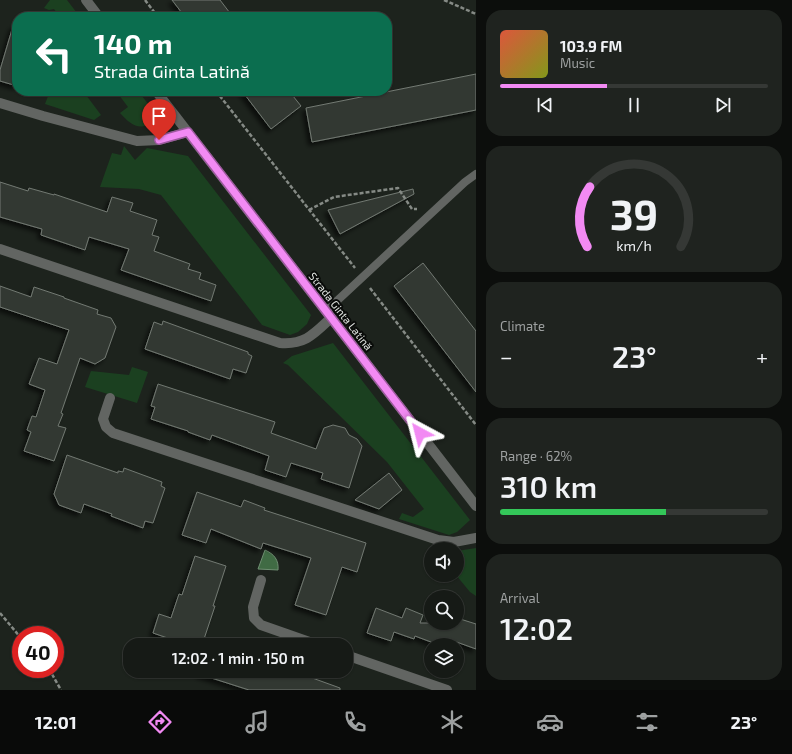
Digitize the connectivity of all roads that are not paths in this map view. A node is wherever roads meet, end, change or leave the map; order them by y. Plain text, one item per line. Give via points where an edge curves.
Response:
1 (86, 0) edge
2 (95, 12) edge
3 (160, 96) edge
4 (0, 102) edge
5 (188, 132) junction
6 (476, 174) edge
7 (0, 249) edge
8 (329, 315) junction
9 (110, 398) dead end
10 (476, 506) edge
11 (476, 538) edge
12 (261, 580) dead end
13 (298, 638) edge
14 (353, 657) edge
15 (447, 690) edge

1 - 2 street
3 - 5 street, Strada Ginta Latină
4 - 5 street via 137,141 159,140
5 - 8 street, Strada Ginta Latină
6 - 8 lane via 362,278
7 - 8 street via 280,343 303,341 313,335
8 - 10 street, Strada Ginta Latină
9 - 11 street via 103,419 106,428 114,432 438,540 454,542
12 - 13 street via 253,607 254,618 262,625
14 - 15 street

